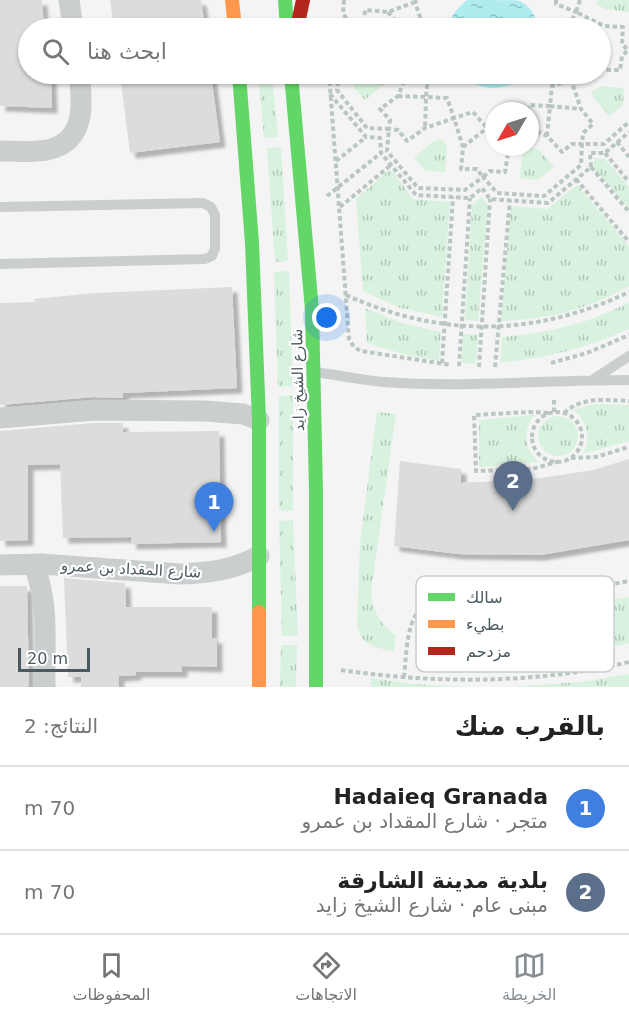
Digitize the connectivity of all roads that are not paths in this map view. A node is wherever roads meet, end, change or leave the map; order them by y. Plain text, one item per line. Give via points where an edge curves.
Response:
1 (69, 0) edge
2 (232, 0) edge
3 (285, 0) edge
4 (303, 0) edge
5 (72, 18) edge
6 (234, 18) edge
7 (286, 18) edge
8 (299, 18) edge
9 (80, 84) edge
10 (240, 84) edge
11 (292, 84) edge
12 (0, 151) edge
13 (0, 207) edge
14 (0, 264) edge
15 (629, 358) edge
16 (314, 371) junction
17 (593, 379) junction
18 (629, 380) edge
19 (0, 418) edge
20 (259, 420) junction
21 (259, 556) junction
22 (33, 564) junction
23 (0, 565) edge
24 (45, 687) edge
25 (259, 687) edge
26 (316, 687) edge

1 - 5 street
2 - 6 main road
3 - 7 main road
4 - 8 main road
9 - 12 street via 83,109 72,135 48,150
10 - 20 main road
11 - 16 main road, شارع الشيخ زايد
13 - 14 lane via 203,202 215,215 215,248 212,256 205,259
15 - 17 lane
16 - 17 lane via 383,382 465,384
16 - 26 main road, شارع الشيخ زايد
17 - 18 lane
19 - 20 street via 94,410 205,411 243,414
20 - 21 main road
21 - 22 street, شارع المقداد بن عمرو via 232,569 198,574
21 - 25 main road
22 - 23 street, شارع المقداد بن عمرو
22 - 24 street via 44,600

